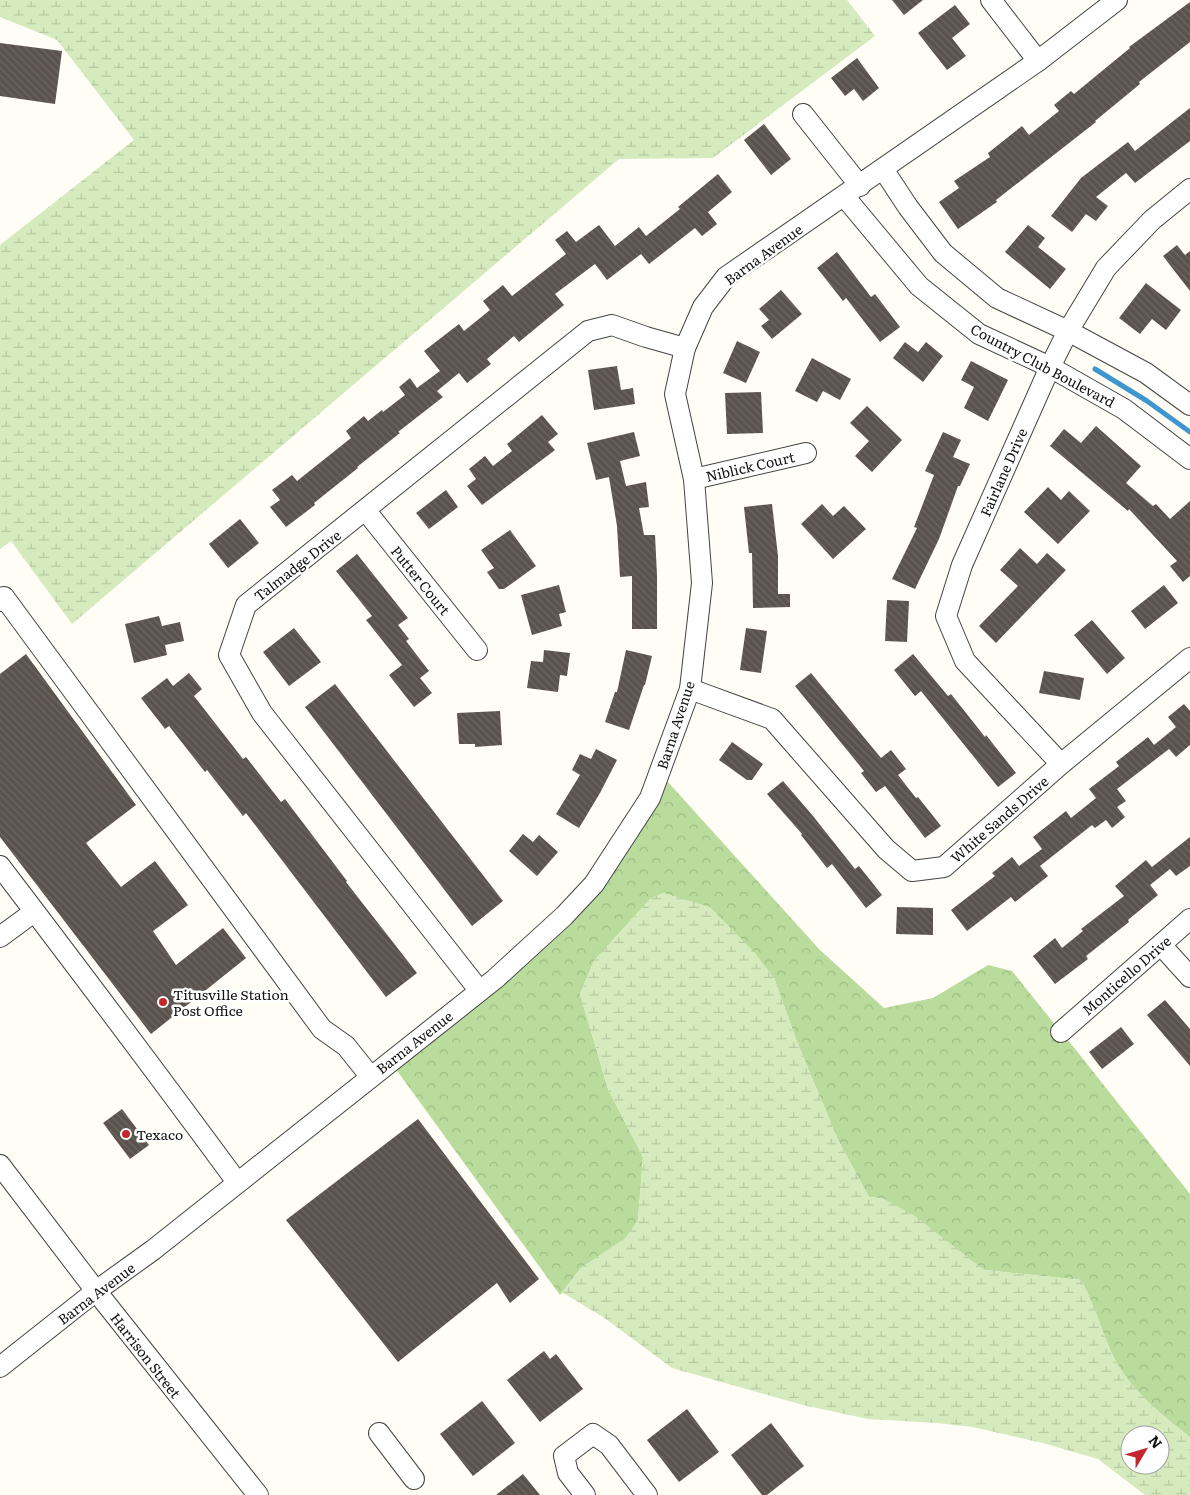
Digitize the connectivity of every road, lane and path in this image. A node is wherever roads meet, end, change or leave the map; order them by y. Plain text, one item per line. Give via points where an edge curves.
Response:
1 (991, 0) edge
2 (1117, 0) edge
3 (1038, 61) junction
4 (804, 114) dead end
5 (884, 169) junction
6 (1190, 189) edge
7 (852, 191) junction
8 (1068, 331) junction
9 (685, 348) junction
10 (1050, 367) junction
11 (1190, 405) edge
12 (806, 453) dead end
13 (1190, 458) edge
14 (694, 479) junction
15 (366, 511) junction
16 (0, 600) edge
17 (477, 650) dead end
18 (1190, 658) edge
19 (690, 689) junction
20 (1061, 764) junction
21 (0, 866) edge
22 (34, 912) junction
23 (1190, 918) edge
24 (0, 937) edge
25 (1161, 945) junction
26 (1190, 977) edge
27 (479, 990) junction
28 (1061, 1032) dead end
29 (370, 1076) junction
30 (0, 1165) edge
31 (237, 1182) junction
32 (96, 1292) junction
33 (0, 1367) edge
34 (379, 1433) dead end
35 (414, 1479) dead end
36 (258, 1495) edge
37 (585, 1495) edge
38 (647, 1495) edge

1 - 3 street
2 - 3 street, Barna Avenue
3 - 5 street, Barna Avenue
4 - 7 street, Country Club Boulevard
5 - 7 street, Barna Avenue
5 - 8 street via 943,253 998,298
6 - 8 street, Fairlane Drive via 1152,220 1106,268
7 - 9 street, Barna Avenue via 726,278 703,307
7 - 10 street, Country Club Boulevard via 919,286 979,334
8 - 10 street, Fairlane Drive
8 - 11 street via 1146,373
9 - 14 street, Barna Avenue via 674,394
9 - 15 street, Talmadge Drive via 612,325 588,331
10 - 13 street, Country Club Boulevard via 1124,409
10 - 20 street, Fairlane Drive via 962,565 946,616 965,661
12 - 14 street, Niblick Court
14 - 19 street, Barna Avenue via 702,583
15 - 17 street, Putter Court
15 - 27 street, Talmadge Drive via 246,605 229,655 262,713
16 - 29 street via 4,597 322,1029 346,1046
18 - 20 street, White Sands Drive
19 - 20 street, White Sands Drive via 772,719 886,849 912,871 944,867
19 - 27 street, Barna Avenue via 650,798 594,884 564,916
21 - 22 street
22 - 24 street
22 - 31 street
23 - 25 street, Monticello Drive
25 - 26 street
25 - 28 street, Monticello Drive
27 - 29 street, Barna Avenue
29 - 31 street, Barna Avenue
30 - 32 street, Harrison Street
31 - 32 street, Barna Avenue
32 - 33 street, Barna Avenue
32 - 36 street, Harrison Street
34 - 35 street
37 - 38 street via 568,1473 564,1456 593,1434 609,1445

